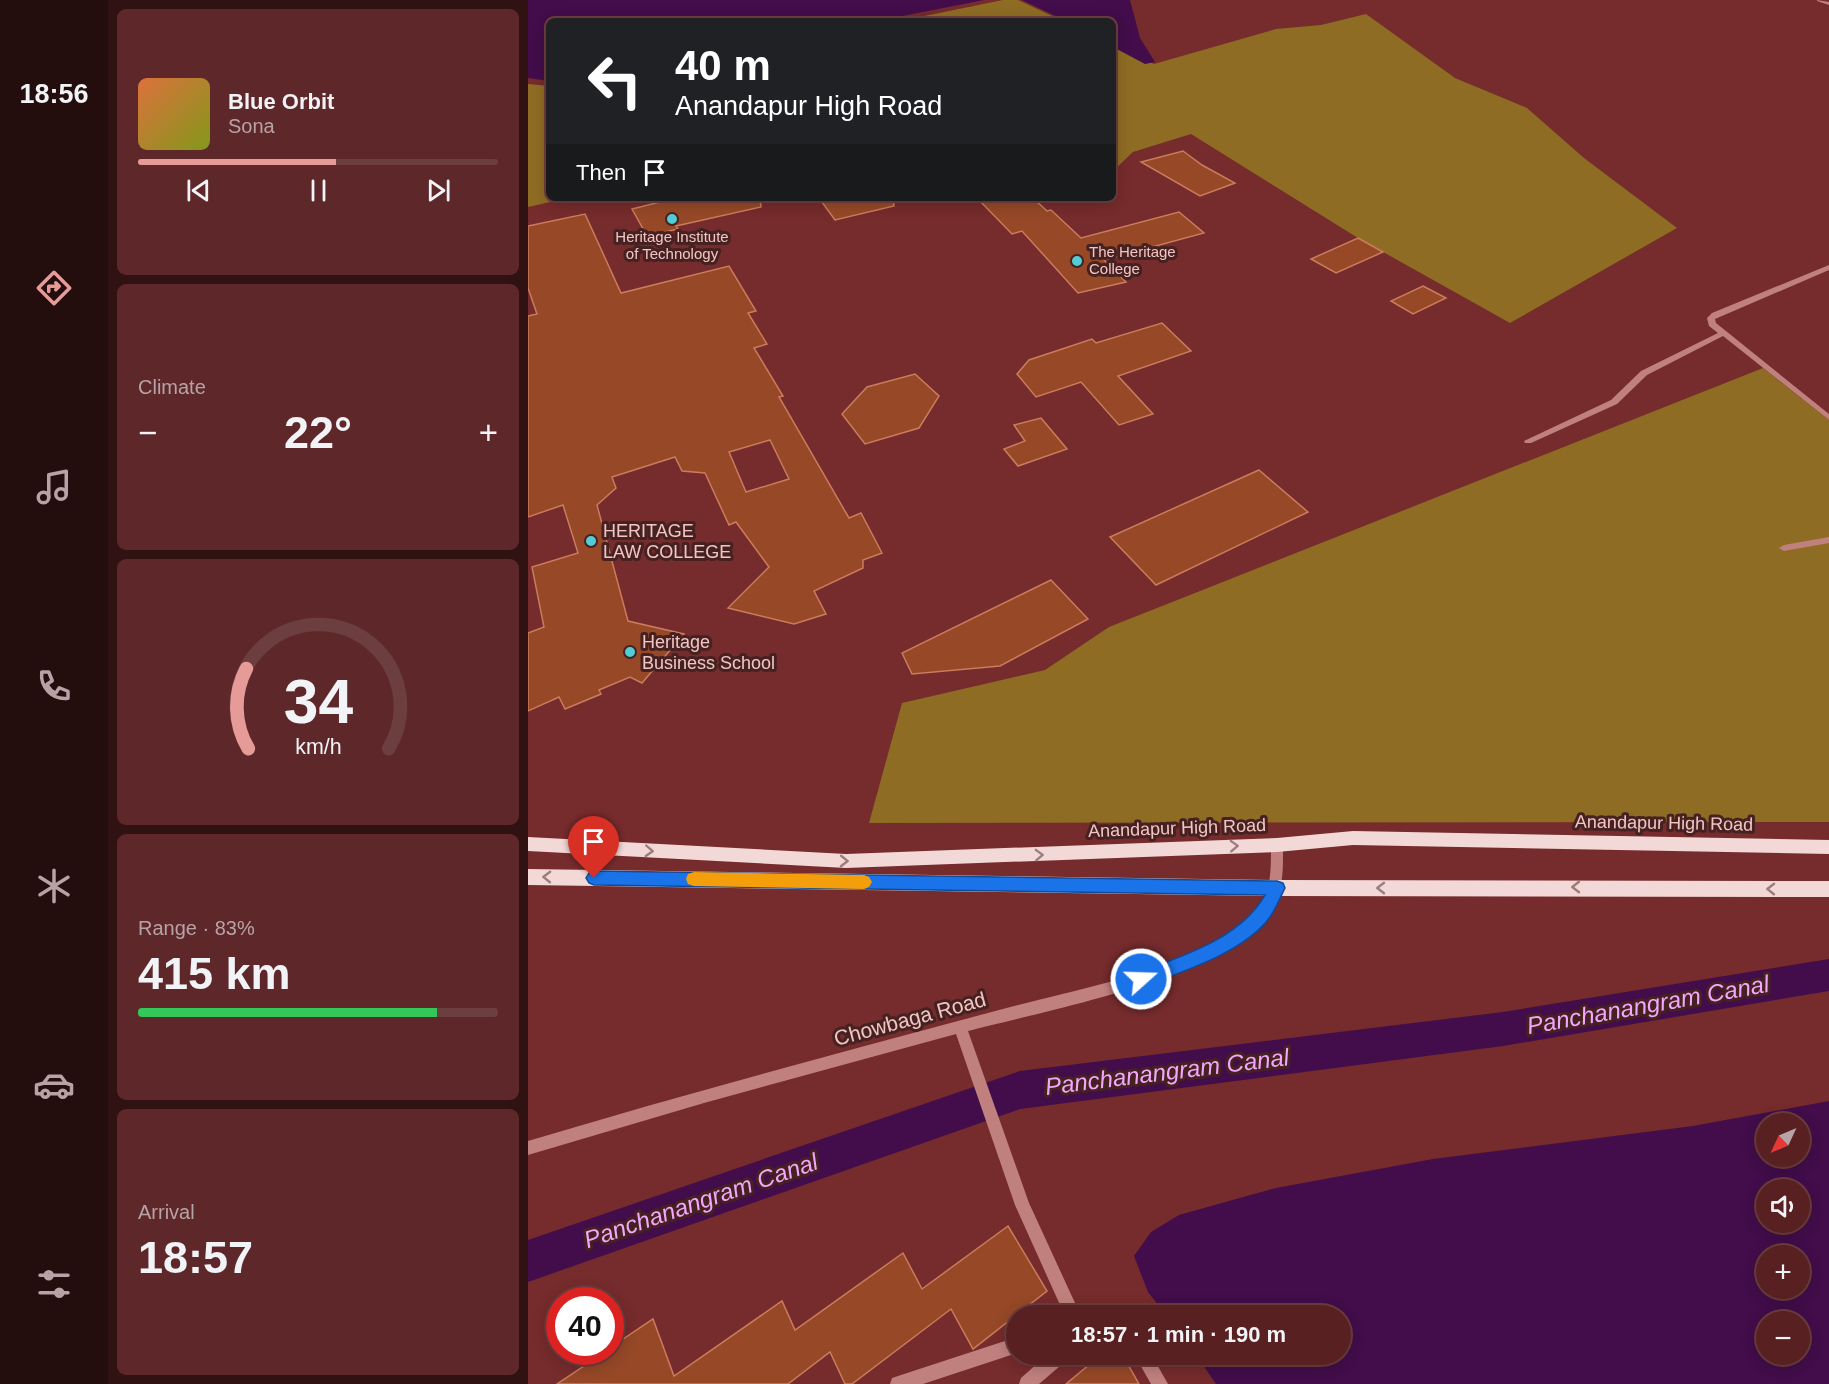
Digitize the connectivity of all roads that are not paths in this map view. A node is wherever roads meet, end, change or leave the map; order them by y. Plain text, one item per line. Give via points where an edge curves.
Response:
1 (1819, 0) edge
2 (1829, 4) edge
3 (1829, 267) edge
4 (1723, 333) junction
5 (1829, 418) edge
6 (1528, 441) dead end
7 (1829, 540) edge
8 (1784, 548) dead end
9 (528, 844) edge
10 (1277, 845) junction
11 (1829, 847) edge
12 (528, 877) edge
13 (1277, 888) junction
14 (1829, 890) edge
15 (960, 1027) junction
16 (528, 1148) edge
17 (1068, 1305) edge
18 (1006, 1349) edge
19 (1049, 1365) edge
20 (1149, 1365) edge
21 (898, 1384) edge
22 (1027, 1384) edge
23 (1160, 1384) edge

1 - 2 street
3 - 4 street via 1715,315 1712,324
4 - 5 street
4 - 6 street via 1645,372 1614,402
7 - 8 street
9 -> 10 main road, Anandapur High Road via 846,861
10 - 11 main road, Anandapur High Road via 1353,838
10 - 13 street
13 -> 12 main road
14 -> 13 main road
13 - 15 street, Chowbaga Road via 1263,913 1237,937 1185,963 1119,987
15 - 16 street, Chowbaga Road
15 - 17 street via 1022,1205
18 - 21 street
19 - 22 street
20 - 23 street

